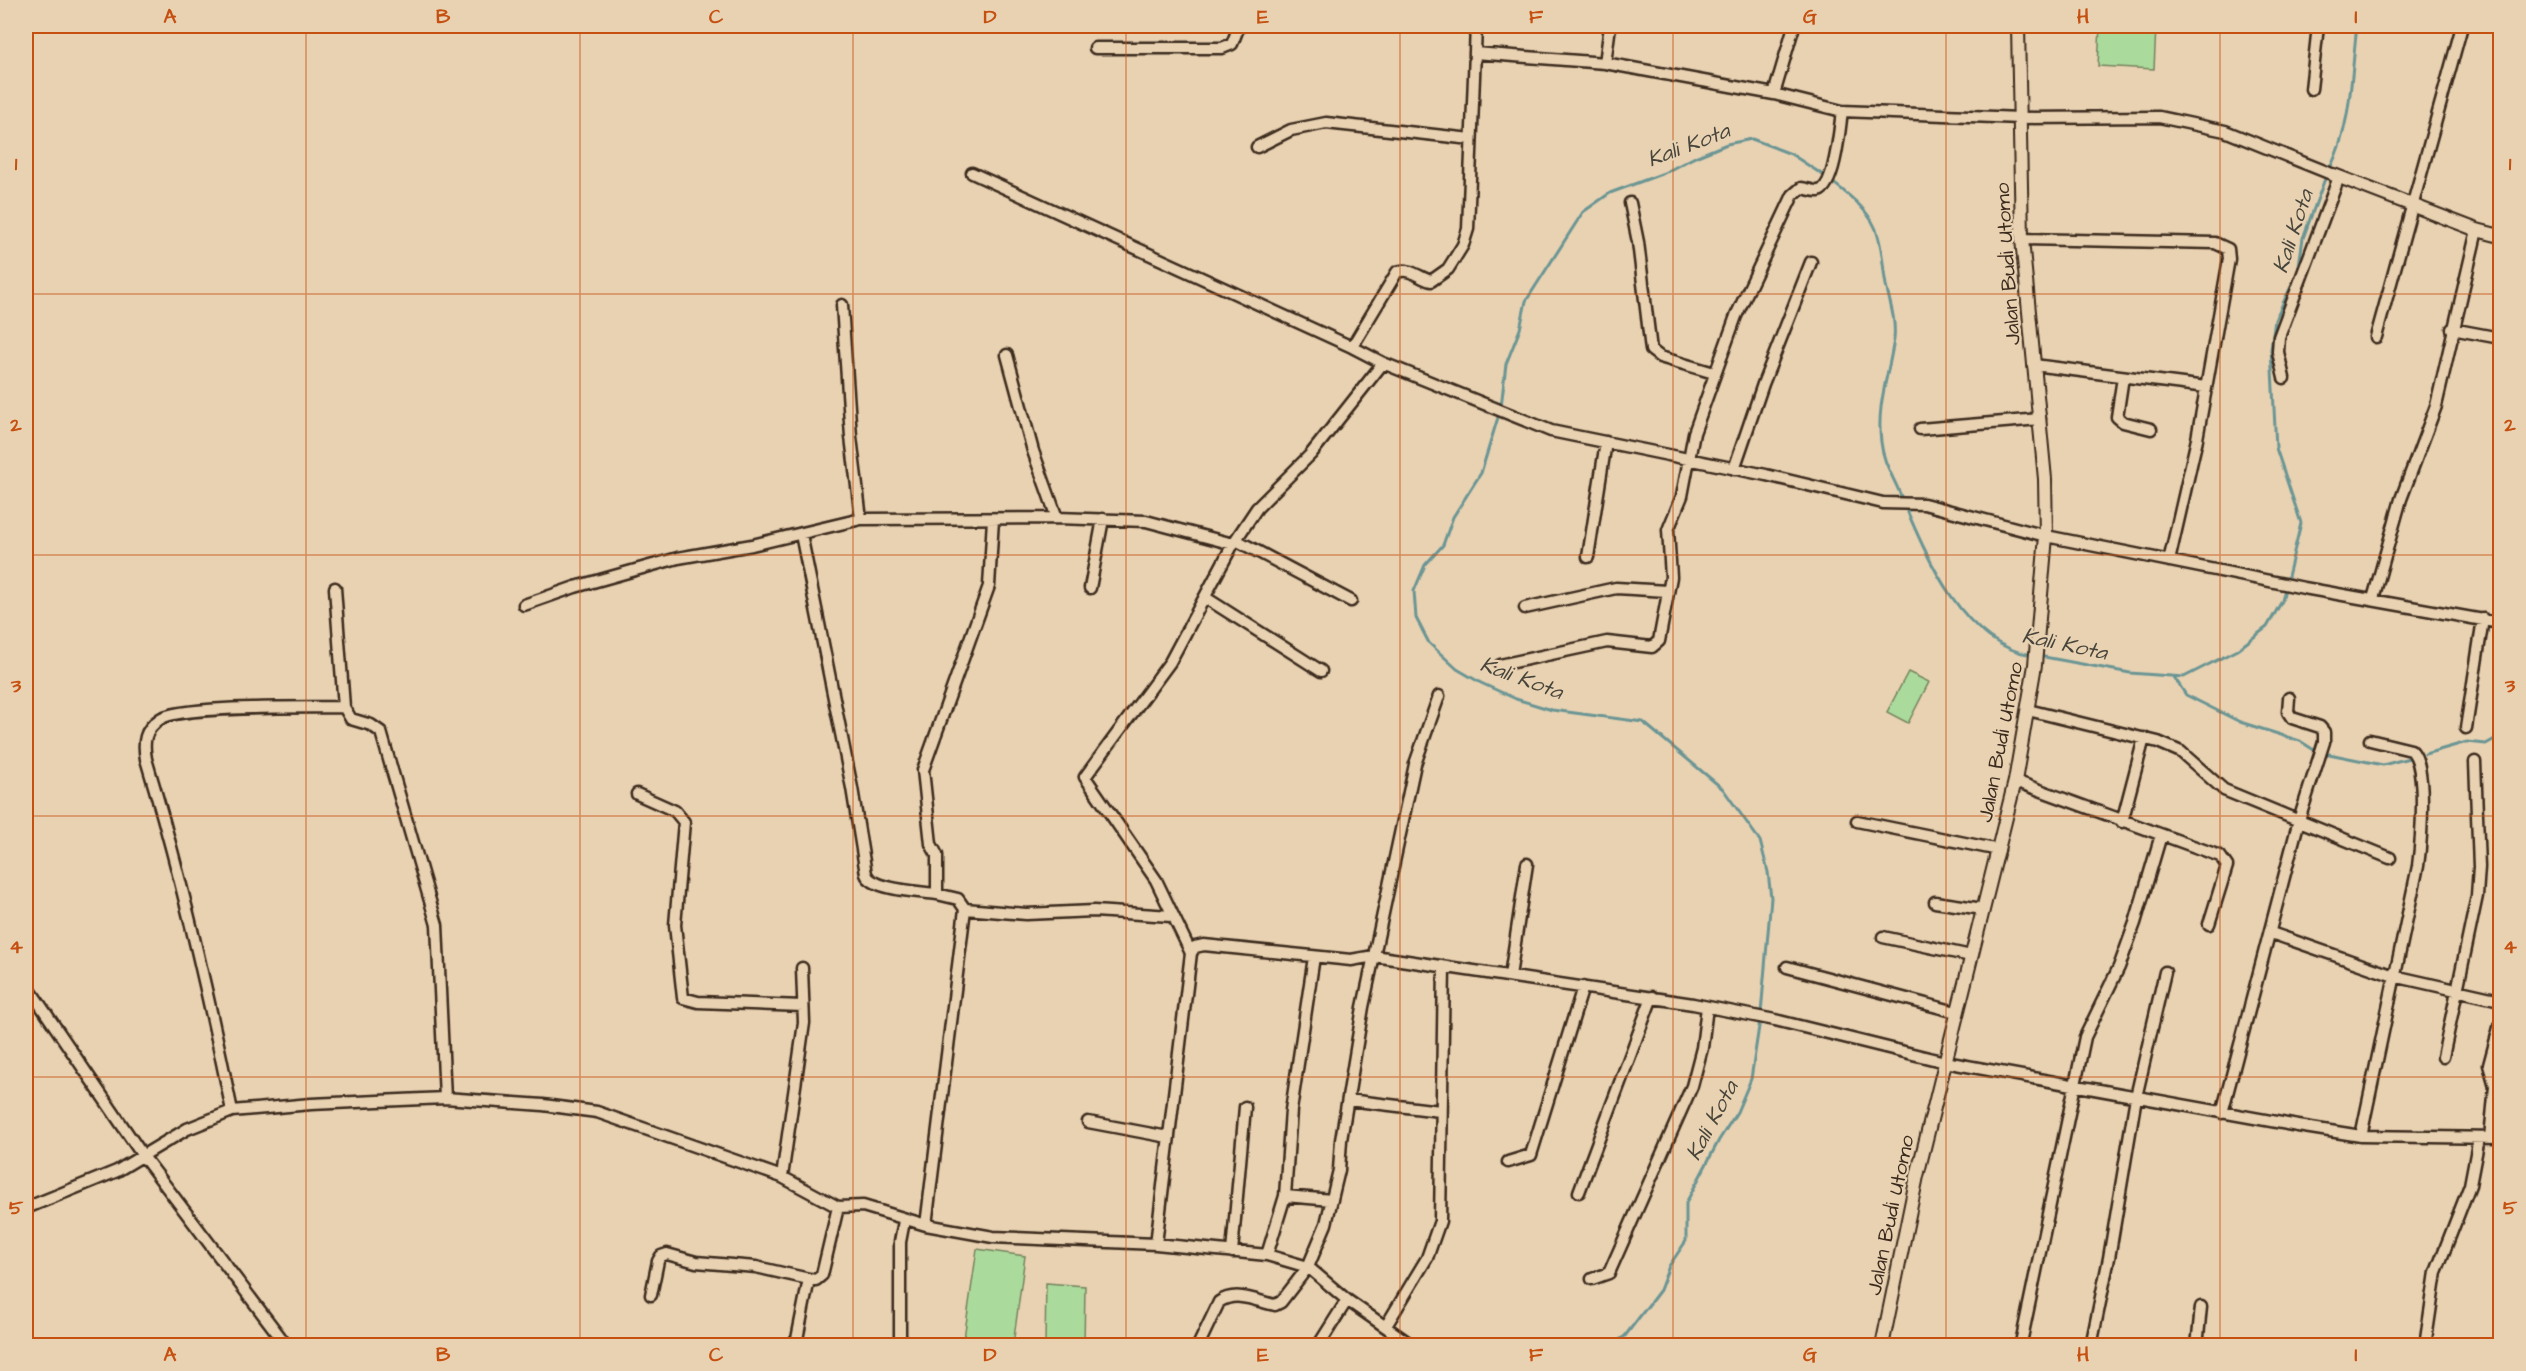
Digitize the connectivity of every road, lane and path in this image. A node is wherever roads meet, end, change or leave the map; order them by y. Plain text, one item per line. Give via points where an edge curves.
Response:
1 (1239, 26) edge
2 (1476, 26) edge
3 (1610, 26) edge
4 (1794, 26) edge
5 (2018, 26) edge
6 (2318, 26) edge
7 (2462, 26) edge
8 (1095, 48) dead end
9 (1475, 53) junction
10 (1605, 63) junction
11 (2311, 88) dead end
12 (1774, 94) junction
13 (1842, 111) junction
14 (2020, 118) junction
15 (1471, 139) junction
16 (1257, 147) dead end
17 (972, 173) dead end
18 (2336, 176) junction
19 (1630, 204) dead end
20 (2412, 205) junction
21 (2477, 230) junction
22 (2500, 236) edge
23 (2022, 239) junction
24 (1811, 262) dead end
25 (842, 305) dead end
26 (2452, 329) junction
27 (2376, 338) dead end
28 (2500, 338) edge
29 (1352, 347) junction
30 (1007, 355) dead end
31 (1383, 363) junction
32 (2034, 366) junction
33 (1714, 373) junction
34 (2123, 377) junction
35 (2284, 378) dead end
36 (2206, 387) junction
37 (2040, 419) junction
38 (1920, 429) dead end
39 (2151, 429) dead end
40 (1606, 442) junction
41 (1688, 460) junction
42 (1734, 469) junction
43 (1057, 518) junction
44 (861, 519) junction
45 (993, 519) junction
46 (1103, 519) junction
47 (801, 534) junction
48 (2046, 536) junction
49 (1235, 542) junction
50 (1588, 557) dead end
51 (2169, 561) junction
52 (335, 588) dead end
53 (1090, 588) dead end
54 (1667, 591) junction
55 (1206, 598) junction
56 (2373, 599) junction
57 (1351, 601) dead end
58 (524, 606) dead end
59 (1525, 608) dead end
60 (2483, 620) junction
61 (2500, 622) edge
62 (1500, 664) dead end
63 (1321, 671) dead end
64 (1439, 696) dead end
65 (2289, 698) dead end
66 (344, 707) junction
67 (2028, 710) junction
68 (2466, 728) dead end
69 (2145, 738) junction
70 (2370, 740) dead end
71 (2475, 762) dead end
72 (2015, 780) junction
73 (637, 794) dead end
74 (2299, 820) junction
75 (1857, 821) dead end
76 (2122, 822) junction
77 (2161, 835) junction
78 (1999, 850) junction
79 (2390, 858) dead end
80 (1527, 864) dead end
81 (937, 894) junction
82 (1935, 902) dead end
83 (965, 909) junction
84 (1983, 909) junction
85 (1171, 916) junction
86 (2209, 924) dead end
87 (2271, 933) junction
88 (1883, 937) dead end
89 (1191, 953) junction
90 (1374, 956) junction
91 (1971, 956) junction
92 (1314, 957) junction
93 (1444, 967) junction
94 (1787, 967) dead end
95 (802, 968) dead end
96 (2165, 972) dead end
97 (1510, 976) junction
98 (2394, 976) junction
99 (26, 984) edge
100 (1583, 987) junction
101 (2456, 992) junction
102 (1652, 997) junction
103 (2500, 1000) edge
104 (803, 1006) junction
105 (1707, 1007) junction
106 (1956, 1012) junction
107 (2500, 1024) edge
108 (2443, 1057) dead end
109 (1945, 1062) junction
110 (2073, 1085) junction
111 (2136, 1097) junction
112 (445, 1098) junction
113 (1348, 1100) junction
114 (1245, 1107) dead end
115 (232, 1111) junction
116 (1440, 1112) junction
117 (2222, 1113) junction
118 (1088, 1122) dead end
119 (2361, 1136) junction
120 (1168, 1137) junction
121 (2490, 1138) edge
122 (143, 1156) junction
123 (1508, 1162) dead end
124 (782, 1177) junction
125 (1579, 1192) dead end
126 (1285, 1196) junction
127 (1332, 1200) junction
128 (838, 1207) junction
129 (26, 1208) edge
130 (904, 1221) junction
131 (926, 1225) junction
132 (1156, 1244) junction
133 (1232, 1252) junction
134 (1268, 1255) junction
135 (1308, 1267) junction
136 (809, 1279) junction
137 (1592, 1279) dead end
138 (651, 1295) dead end
139 (1347, 1300) junction
140 (2201, 1307) dead end
141 (1386, 1326) junction
142 (1400, 1342) edge
143 (2021, 1343) dead end
144 (287, 1346) edge
145 (683, 1346) edge
146 (689, 1346) edge
147 (791, 1346) edge
148 (900, 1346) edge
149 (1198, 1346) edge
150 (1318, 1346) edge
151 (1413, 1346) edge
152 (1882, 1346) edge
153 (2091, 1346) edge
154 (2197, 1346) edge
155 (2425, 1346) edge

1 - 8 street via 1232,44 1222,48
2 - 9 street
3 - 10 street
4 - 12 street
5 - 14 street, Jalan Budi Utomo
6 - 11 street
7 - 20 street
9 - 10 street
9 - 15 street
10 - 12 street
12 - 13 street
13 - 14 street
13 - 33 street via 1832,170 1818,191 1801,188 1793,195
14 - 18 street via 2137,117 2198,123 2225,130
14 - 23 street, Jalan Budi Utomo
15 - 16 street via 1326,123 1291,130
15 - 29 street via 1468,229 1457,257 1431,281 1411,271 1397,272
17 - 29 street
18 - 20 street
18 - 35 street via 2281,330 2278,352
19 - 33 street via 1651,350 1660,357
20 - 21 street
20 - 27 street
21 - 22 street
21 - 26 street
23 - 32 street, Jalan Budi Utomo
23 - 36 street via 2215,243 2228,249
24 - 42 street
25 - 44 street
26 - 28 street
26 - 56 street via 2436,406 2401,499
29 - 31 street
30 - 43 street via 1033,451
31 - 40 street via 1516,419
31 - 49 street via 1311,454 1257,508
32 - 34 street
32 - 37 street, Jalan Budi Utomo
33 - 41 street
34 - 36 street
34 - 39 street via 2117,417
36 - 51 street
37 - 38 street
37 - 48 street, Jalan Budi Utomo
40 - 41 street
40 - 50 street
41 - 42 street
41 - 54 street via 1679,504 1668,530 1671,563
42 - 48 street via 1892,504 1913,502
43 - 45 street
43 - 46 street
44 - 45 street
44 - 47 street
45 - 81 street via 989,586 923,770 931,844 937,855
46 - 49 street via 1146,521
46 - 53 street
47 - 58 street via 678,558
47 - 81 street via 866,874 872,884
48 - 51 street
48 - 67 street, Jalan Budi Utomo
49 - 55 street
49 - 57 street
51 - 56 street
52 - 66 street
54 - 59 street via 1616,588
54 - 62 street via 1659,641 1652,647 1607,642
55 - 63 street
55 - 85 street via 1170,662 1085,777 1156,880
56 - 60 street
60 - 61 street
60 - 68 street
64 - 90 street via 1415,764
65 - 74 street via 2288,712 2292,718 2320,727 2325,734
66 - 112 street via 351,719 381,732 437,925
66 - 115 street via 188,711 162,717 146,733 146,759 199,953
67 - 69 street
67 - 72 street, Jalan Budi Utomo
69 - 74 street via 2181,752 2224,790
69 - 76 street
70 - 98 street via 2411,750 2419,760 2418,866
71 - 101 street via 2478,877 2469,942
72 - 76 street
72 - 78 street, Jalan Budi Utomo
73 - 104 street via 675,811 684,822 675,925 683,998
74 - 79 street
74 - 87 street
75 - 78 street
76 - 77 street
77 - 86 street via 2220,856 2227,866
77 - 110 street via 2135,923 2119,967 2085,1037
78 - 84 street, Jalan Budi Utomo
80 - 97 street
81 - 83 street via 958,899
82 - 84 street
83 - 85 street
83 - 131 street
84 - 91 street, Jalan Budi Utomo
85 - 89 street
87 - 98 street
87 - 117 street
88 - 91 street
89 - 92 street via 1195,947 1204,945
89 - 120 street
90 - 92 street via 1351,960
90 - 93 street
90 - 113 street
91 - 106 street, Jalan Budi Utomo
92 - 126 street via 1291,1110
93 - 97 street
93 - 116 street
94 - 106 street
95 - 104 street
96 - 111 street
97 - 100 street
98 - 101 street
98 - 119 street
99 - 122 street
100 - 102 street
100 - 123 street via 1531,1155
101 - 103 street
101 - 108 street
102 - 105 street
102 - 125 street
104 - 124 street via 804,1023
105 - 109 street
105 - 137 street via 1692,1086 1616,1262 1609,1273
106 - 109 street, Jalan Budi Utomo
107 - 121 street via 2489,1065 2495,1086
109 - 110 street
109 - 152 street, Jalan Budi Utomo
110 - 111 street
110 - 143 street
111 - 117 street
111 - 153 street
112 - 115 street
112 - 124 street via 597,1112
113 - 116 street
113 - 127 street
114 - 133 street
115 - 122 street via 187,1129
116 - 141 street via 1440,1221 1427,1258
117 - 119 street
118 - 120 street
119 - 121 street
120 - 132 street
121 - 155 street via 2436,1272
122 - 129 street
122 - 144 street
124 - 128 street
126 - 127 street
126 - 134 street
127 - 135 street
128 - 130 street via 863,1206
128 - 136 street via 822,1275 816,1280
130 - 131 street
130 - 148 street via 900,1242
131 - 132 street via 1003,1238
132 - 133 street
133 - 134 street
134 - 135 street
135 - 139 street
135 - 149 street via 1275,1305 1233,1296 1219,1302
136 - 138 street via 667,1254 658,1261
136 - 147 street via 797,1339
139 - 141 street
139 - 150 street
140 - 154 street
141 - 142 street
142 - 151 street
145 - 146 street

